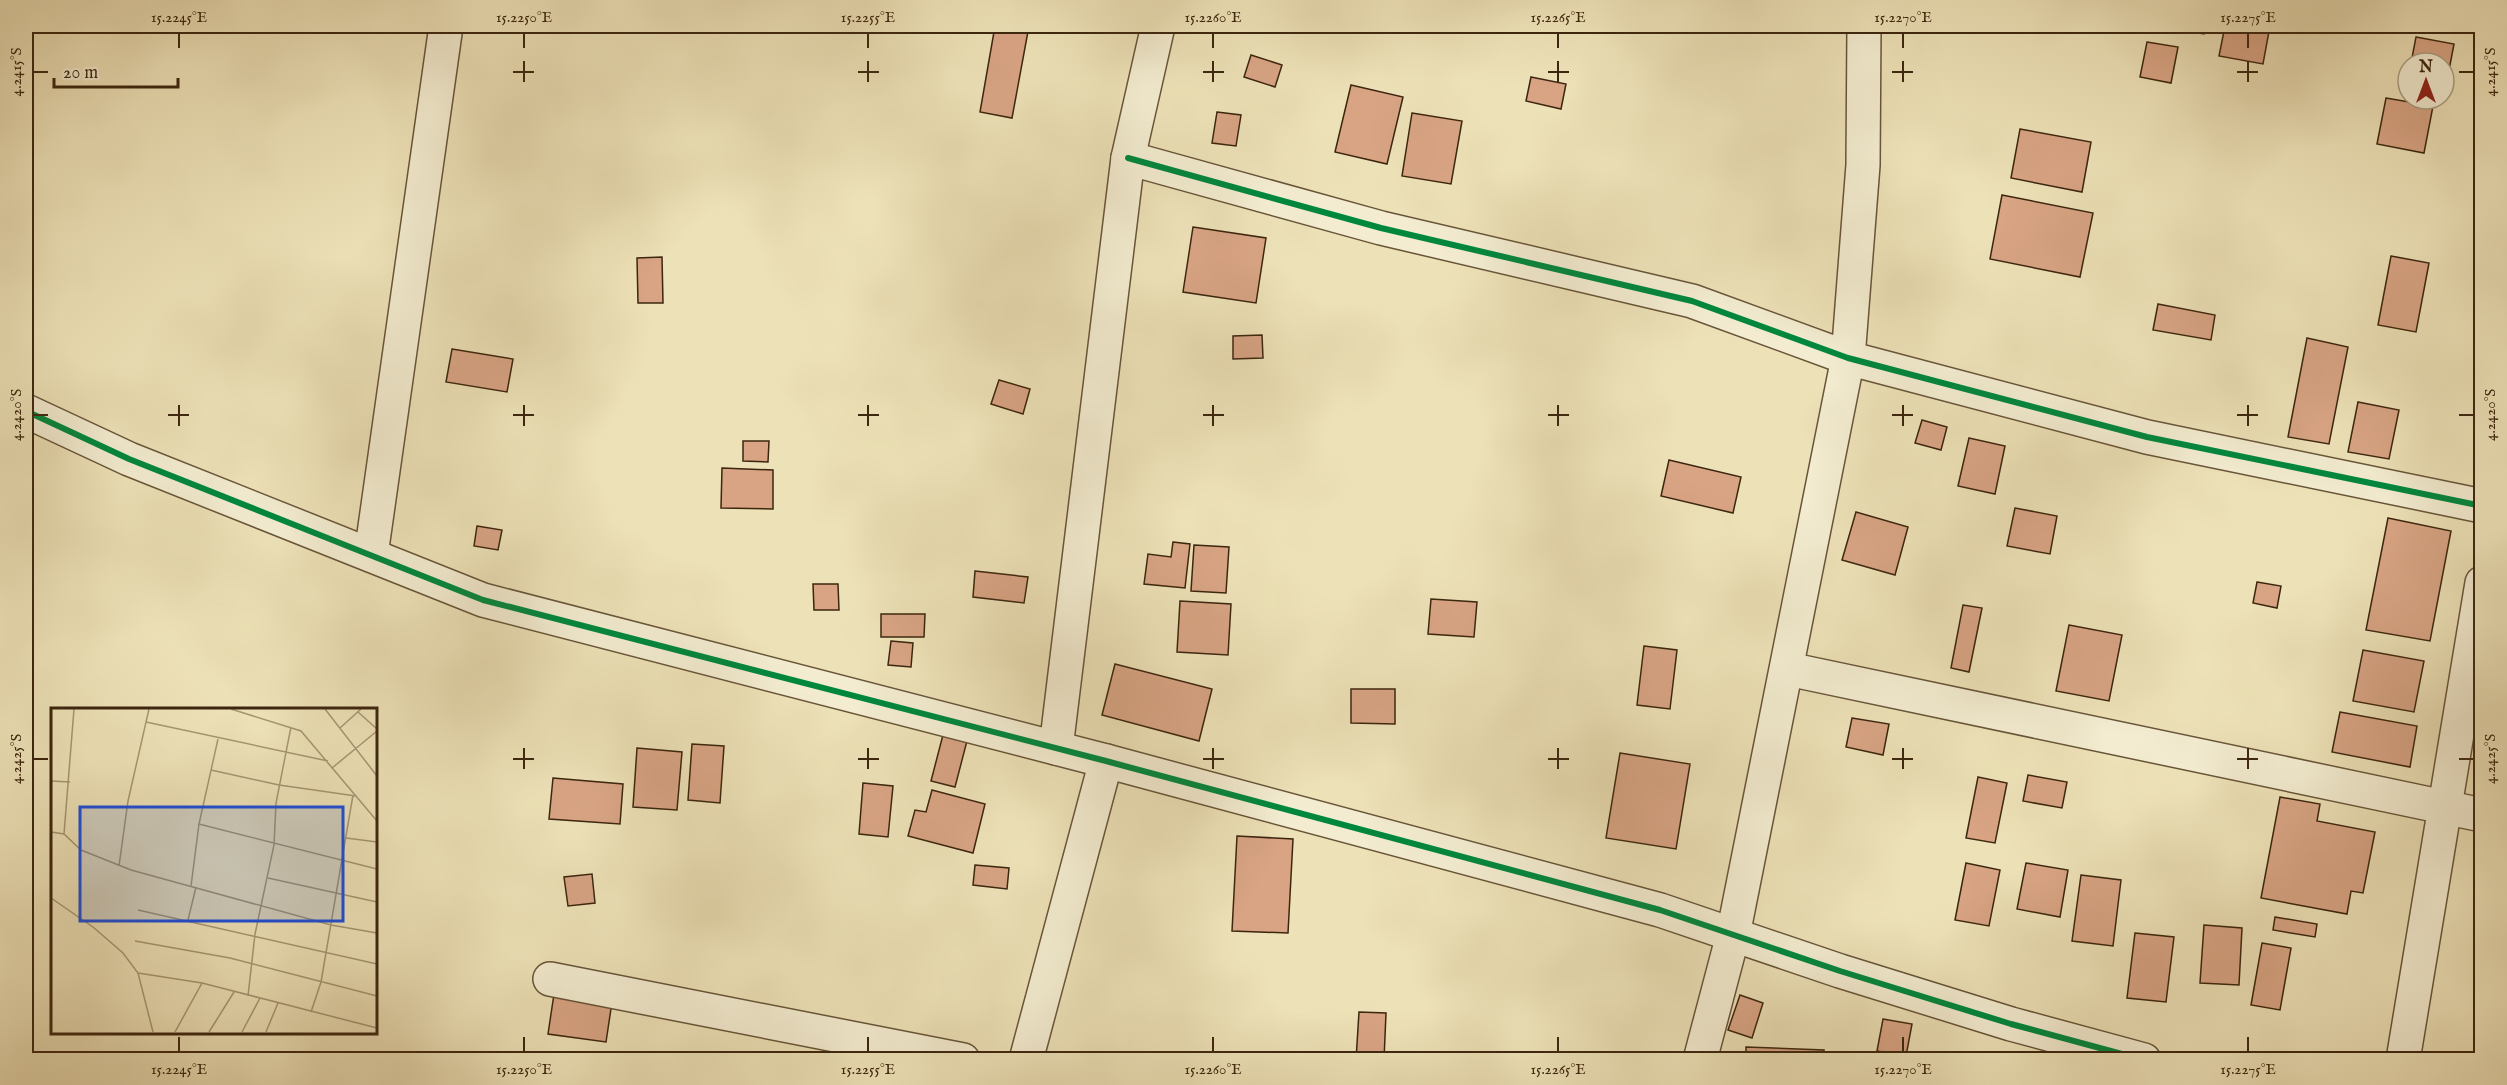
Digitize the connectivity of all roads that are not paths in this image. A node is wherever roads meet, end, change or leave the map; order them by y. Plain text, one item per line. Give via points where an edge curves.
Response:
1 (446, 26) edge
2 (1158, 26) edge
3 (1864, 26) edge
4 (1128, 158) junction
5 (1848, 358) junction
6 (26, 411) edge
7 (2481, 506) edge
8 (370, 555) junction
9 (2481, 582) edge
10 (1788, 669) junction
11 (1056, 748) junction
12 (1106, 761) junction
13 (2446, 806) junction
14 (2481, 815) edge
15 (1733, 935) junction
16 (550, 979) dead end
17 (963, 1059) edge
18 (1026, 1059) edge
19 (1700, 1059) edge
20 (2144, 1059) edge
21 (2403, 1059) edge

1 - 8 street
2 - 4 street
3 - 5 street via 1863,165
4 - 5 street via 1381,228 1692,301
4 - 11 street
5 - 7 street via 2147,437
5 - 10 street
6 - 8 street via 129,459
8 - 11 street via 483,600
9 - 13 street
10 - 13 street
10 - 15 street
11 - 12 street
12 - 15 street via 1659,910
12 - 18 street
13 - 14 street
13 - 21 street
15 - 19 street
15 - 20 street via 2000,1020
16 - 17 street

